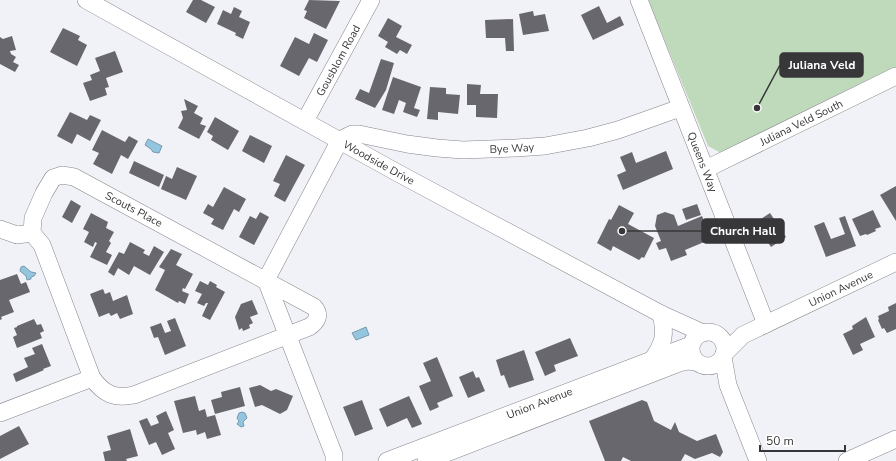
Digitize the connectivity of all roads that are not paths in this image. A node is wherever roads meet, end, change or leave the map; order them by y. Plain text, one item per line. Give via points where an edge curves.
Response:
1 (86, 0) edge
2 (370, 0) edge
3 (639, 0) edge
4 (896, 76) edge
5 (680, 108) junction
6 (305, 121) junction
7 (340, 140) junction
8 (706, 169) junction
9 (0, 230) edge
10 (32, 233) junction
11 (896, 262) edge
12 (266, 280) junction
13 (668, 318) junction
14 (766, 324) junction
15 (288, 335) junction
16 (743, 335) junction
17 (701, 339) junction
18 (714, 360) junction
19 (654, 366) junction
20 (92, 378) junction
21 (0, 413) edge
22 (896, 438) edge
23 (423, 457) edge
24 (337, 459) edge
25 (386, 461) edge
26 (758, 461) edge
27 (847, 461) edge

1 - 6 street, Woodside Drive
2 - 6 street, Gousblom Road
3 - 5 street, Queens Way
4 - 8 street, Juliana Veld South
5 - 7 street, Bye Way via 618,130 545,146 437,148 359,134 352,134
5 - 8 street, Queens Way
6 - 7 street, Woodside Drive
7 - 12 street
7 - 13 street, Woodside Drive
8 - 14 street, Queens Way
9 - 10 street via 17,235
10 - 12 street, Scouts Place via 33,218 53,178 62,175 74,177
10 - 20 street, Scouts Place via 42,245
11 - 14 street, Union Avenue
12 - 15 street
12 - 15 street, Scouts Place via 314,307 318,312 314,323
13 - 17 street, Woodside Drive
13 - 19 street
14 - 16 street, Union Avenue
15 - 20 street, Scouts Place via 134,395 123,397 112,394 100,388
15 - 24 street
16 - 17 street, Union Avenue
16 - 18 street, Union Avenue
17 - 18 street via 692,355
17 - 18 street via 724,344
17 - 19 street, Union Avenue
18 - 19 street, Union Avenue
18 - 26 street via 728,385
19 - 23 street, Union Avenue
20 - 21 street
22 - 27 street
23 - 25 street, Union Avenue

